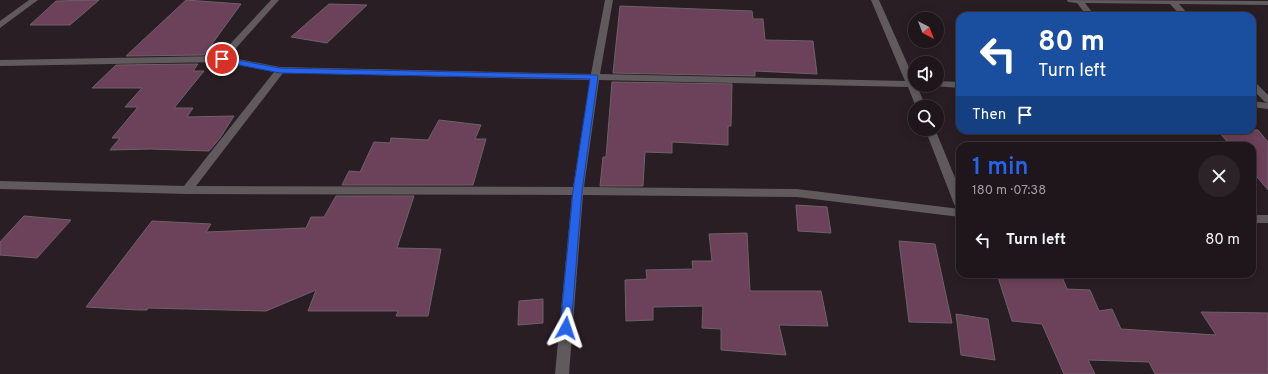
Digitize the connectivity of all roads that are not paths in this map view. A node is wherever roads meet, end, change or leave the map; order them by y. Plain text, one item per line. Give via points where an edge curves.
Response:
1 (34, 0) edge
2 (275, 0) edge
3 (609, 0) edge
4 (875, 0) edge
5 (1071, 0) edge
6 (1079, 0) edge
7 (1171, 0) edge
8 (1268, 2) edge
9 (1088, 12) edge
10 (1182, 12) edge
11 (0, 25) edge
12 (222, 59) junction
13 (0, 63) edge
14 (280, 70) junction
15 (908, 71) edge
16 (595, 76) junction
17 (908, 84) edge
18 (944, 84) edge
19 (956, 85) edge
20 (1256, 88) edge
21 (1268, 100) edge
22 (1256, 104) edge
23 (1268, 106) edge
24 (933, 136) edge
25 (0, 185) edge
26 (188, 190) junction
27 (578, 191) junction
28 (956, 194) edge
29 (956, 213) edge
30 (1256, 219) edge
31 (1268, 219) edge
32 (562, 374) edge

1 - 11 street
2 - 12 street
3 - 16 street
4 - 15 street
5 - 6 street
6 - 7 street
6 - 9 street
7 - 8 street
7 - 10 street
12 - 13 street
12 - 14 street
14 - 16 street
14 - 26 street
16 - 17 street
16 - 27 street
18 - 19 street
20 - 21 street
22 - 23 street
24 - 28 street
25 - 26 street
26 - 27 street
27 - 29 street via 797,193
27 - 32 street
30 - 31 street

